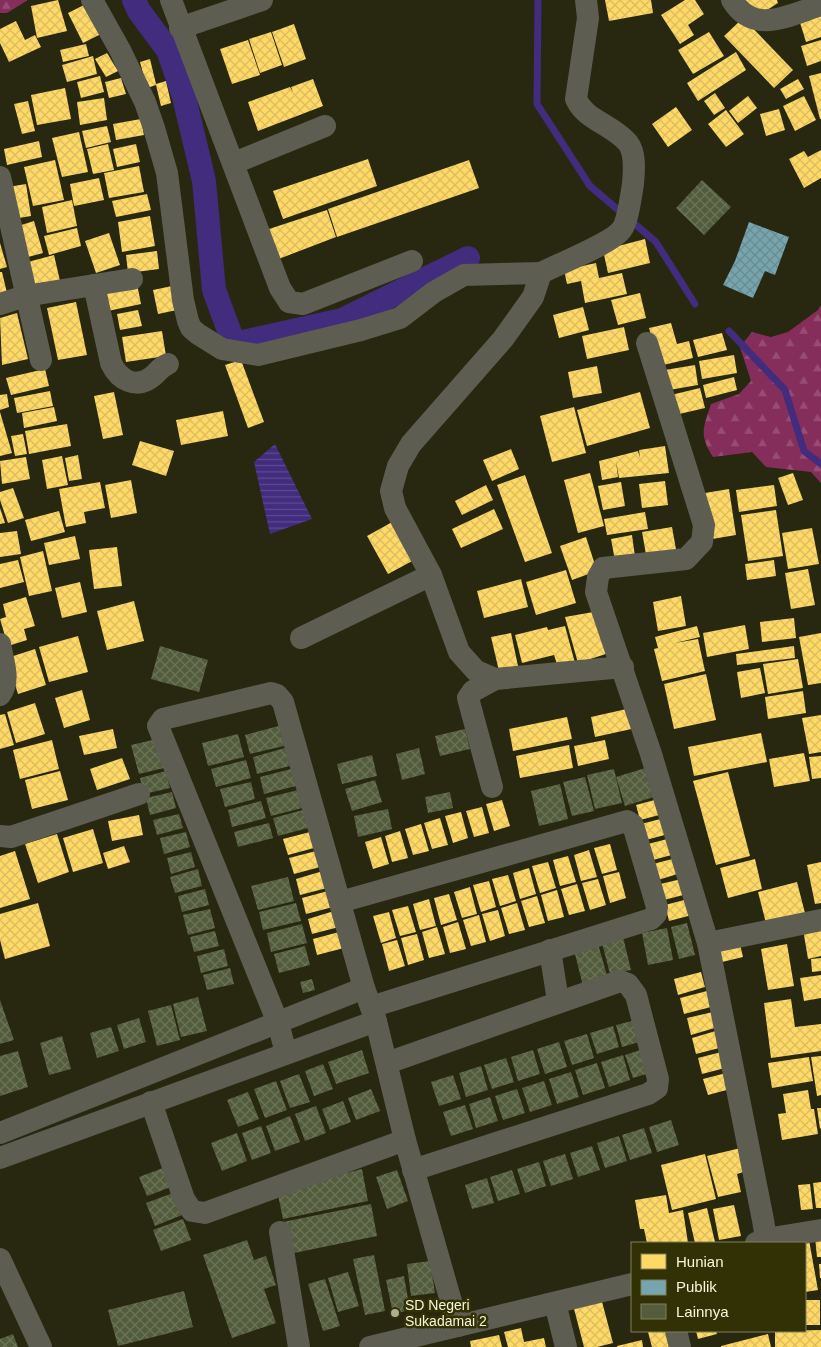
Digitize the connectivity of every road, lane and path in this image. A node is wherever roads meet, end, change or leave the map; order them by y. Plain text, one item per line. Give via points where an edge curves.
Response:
1 (92, 0) edge
2 (171, 0) edge
3 (262, 0) edge
4 (586, 0) edge
5 (732, 0) edge
6 (821, 5) edge
7 (180, 28) junction
8 (325, 126) dead end
9 (234, 163) junction
10 (0, 177) edge
11 (412, 261) dead end
12 (541, 273) junction
13 (132, 279) dead end
14 (94, 285) junction
15 (25, 296) junction
16 (0, 304) edge
17 (647, 343) dead end
18 (41, 360) dead end
19 (168, 364) dead end
20 (431, 575) junction
21 (301, 638) dead end
22 (0, 644) edge
23 (623, 667) junction
24 (495, 679) junction
25 (0, 695) edge
26 (492, 787) dead end
27 (139, 794) dead end
28 (0, 836) edge
29 (340, 902) junction
30 (821, 920) edge
31 (708, 942) junction
32 (550, 950) junction
33 (558, 1001) junction
34 (370, 1005) junction
35 (278, 1023) junction
36 (286, 1053) junction
37 (387, 1063) junction
38 (104, 1091) junction
39 (151, 1102) junction
40 (115, 1116) junction
41 (0, 1132) edge
42 (405, 1140) junction
43 (0, 1158) edge
44 (413, 1170) junction
45 (821, 1230) edge
46 (280, 1232) dead end
47 (761, 1241) edge
48 (0, 1259) edge
49 (631, 1284) edge
50 (555, 1303) junction
51 (458, 1326) junction
52 (676, 1332) edge
53 (394, 1344) edge
54 (41, 1347) edge
55 (299, 1347) edge
56 (370, 1347) edge
57 (566, 1347) edge
58 (680, 1347) edge

1 - 12 street via 120,50 154,128 167,173 188,321 198,334 222,349 258,355 400,318 434,292 464,275
2 - 7 street
3 - 7 street
4 - 12 street via 588,18 576,99 585,113 619,134 629,145 633,159 631,194 622,229 608,241
5 - 6 street via 739,11 754,20 774,20
7 - 9 street
8 - 9 street
9 - 11 street via 280,288 289,302 303,304
10 - 15 street
12 - 20 street via 533,297 503,338 434,417 398,466 391,491 394,508
13 - 14 street
14 - 15 street
14 - 19 street via 116,374 128,382 139,382 151,378 160,367
15 - 16 street
15 - 18 street
17 - 23 street via 704,525 702,542 686,559 603,568 596,592
20 - 21 street
20 - 24 street via 459,652 476,671
22 - 25 street via 6,675
23 - 24 street
23 - 31 street
24 - 26 street via 473,690 468,698
27 - 28 street via 11,837
29 - 32 street via 627,821 633,825 656,914 651,919
29 - 34 street
29 - 35 street via 283,702 277,695 271,693 163,719 158,726 159,733
30 - 31 street
31 - 47 street
32 - 33 street
32 - 34 street
33 - 37 street
33 - 44 street via 620,981 628,984 636,995 658,1079 657,1088 648,1094
34 - 35 street
34 - 36 street
34 - 37 street
35 - 36 street
35 - 38 street
36 - 39 street
37 - 42 street
38 - 40 street
38 - 41 street
39 - 40 street
39 - 42 street via 184,1198 192,1211 205,1213
40 - 43 street
42 - 44 street
44 - 51 street
45 - 47 street
46 - 55 street
48 - 54 street
49 - 50 street
50 - 51 street
50 - 57 street
51 - 53 street
52 - 58 street
53 - 56 street

